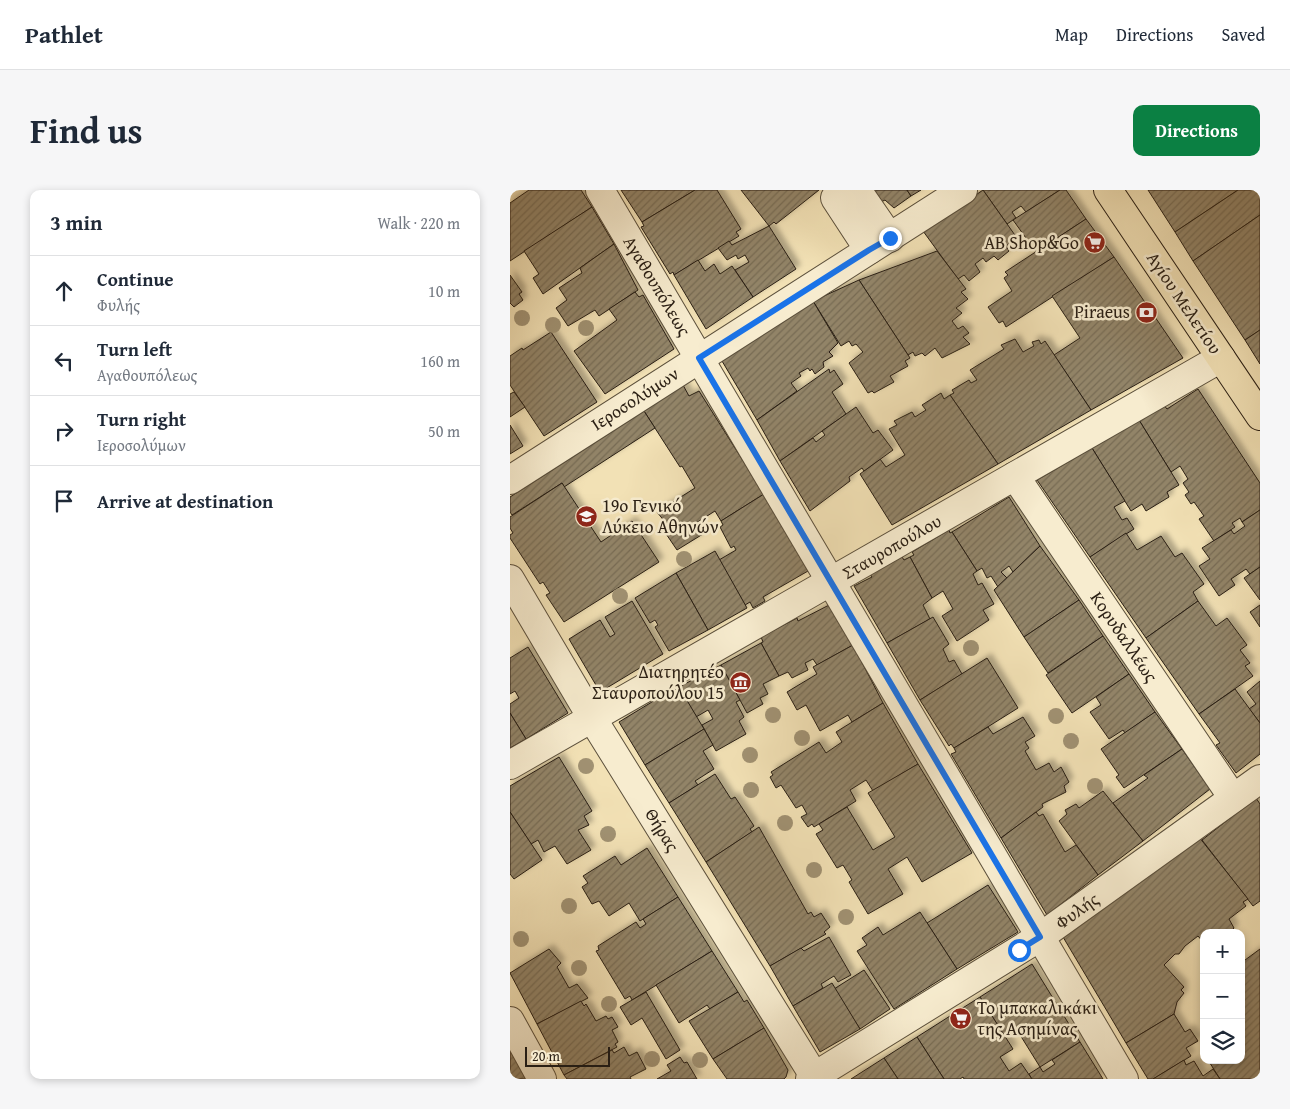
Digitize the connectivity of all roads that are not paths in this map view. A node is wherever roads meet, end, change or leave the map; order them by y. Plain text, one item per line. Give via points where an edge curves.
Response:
1 (600, 190) edge
2 (963, 190) edge
3 (1108, 190) edge
4 (845, 193) edge
5 (879, 244) junction
6 (699, 358) junction
7 (1221, 358) junction
8 (1257, 405) edge
9 (1015, 476) junction
10 (510, 480) edge
11 (510, 579) edge
12 (831, 582) junction
13 (592, 718) junction
14 (510, 765) edge
15 (1260, 779) edge
16 (1233, 798) junction
17 (1040, 937) junction
18 (510, 1021) edge
19 (814, 1078) edge
20 (542, 1079) edge
21 (1124, 1079) edge

1 - 6 street, Αγαθουπόλεως
2 - 5 street, Ιεροσολύμων
3 - 7 main road, Αγίου Μελετίου
4 - 5 street
5 - 6 street, Ιεροσολύμων
6 - 10 street, Ιεροσολύμων
6 - 12 street, Αγαθουπόλεως
7 - 8 main road, Αγίου Μελετίου
7 - 9 street, Σταυροπούλου
9 - 12 street, Σταυροπούλου
9 - 16 street, Κορυδαλλέως
11 - 13 street, Θήρας
12 - 13 street, Σταυροπούλου
12 - 17 street, Αγαθουπόλεως
13 - 14 street, Σταυροπούλου
13 - 19 street, Θήρας
15 - 16 street, Φυλής
16 - 17 street, Φυλής
17 - 19 street, Φυλής
17 - 21 street, Αγαθουπόλεως
18 - 20 street

